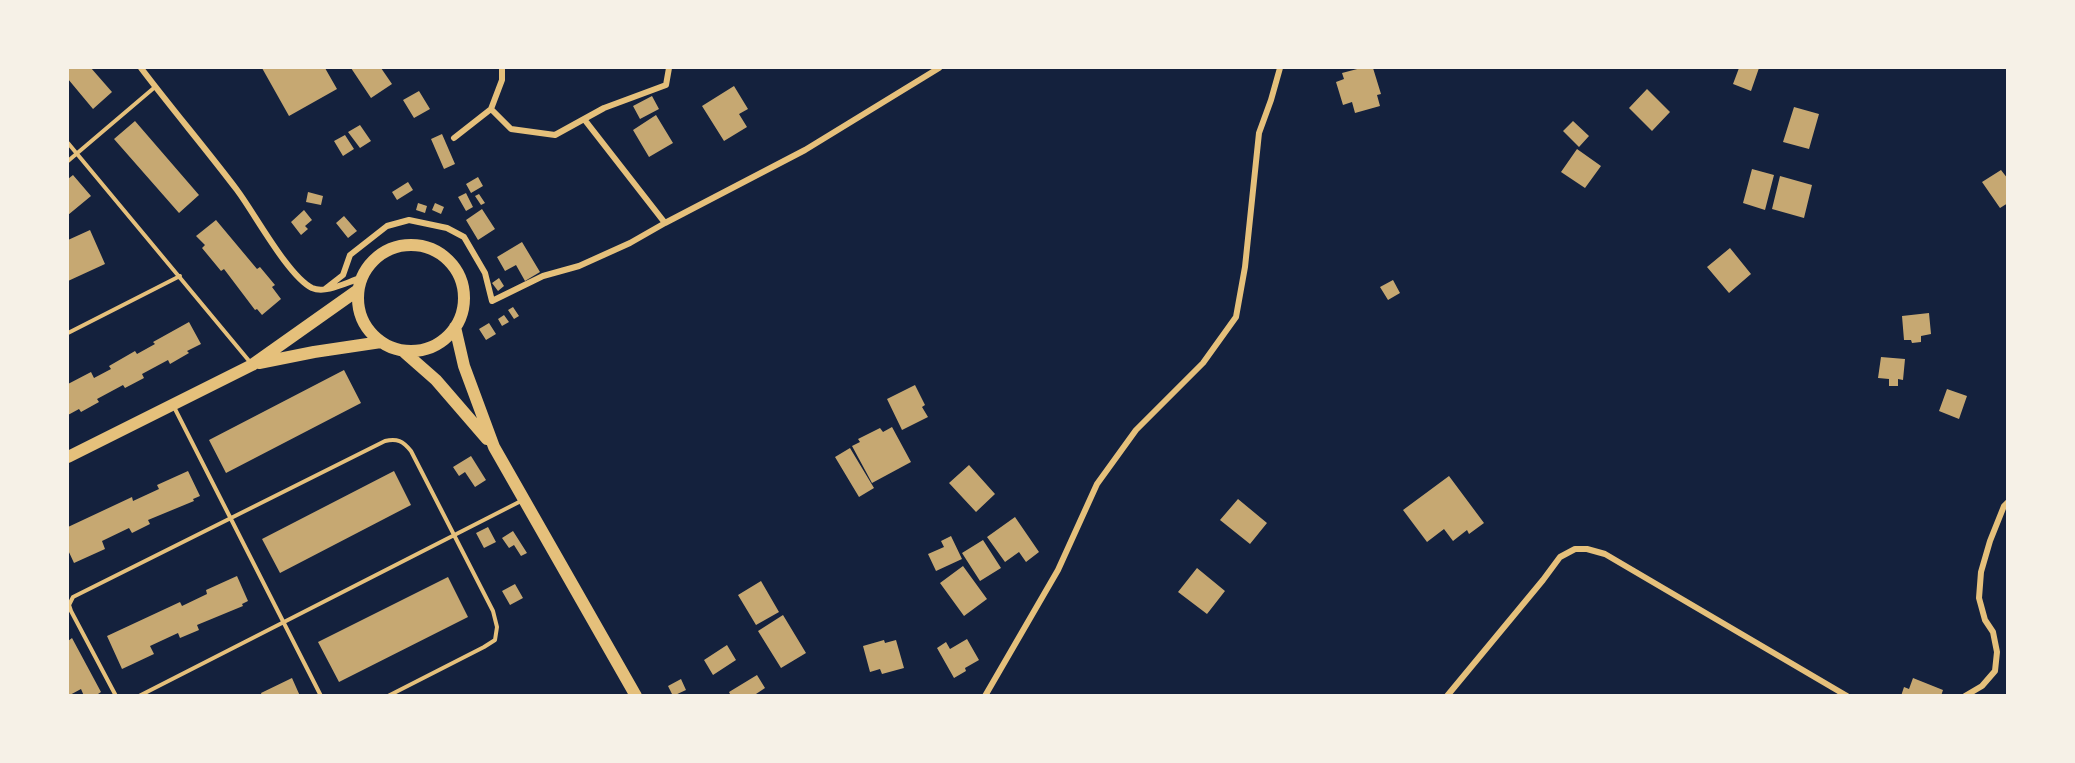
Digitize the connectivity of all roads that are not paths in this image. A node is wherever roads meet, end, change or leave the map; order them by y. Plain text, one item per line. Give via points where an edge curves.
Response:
1 (141, 68) edge
2 (502, 68) edge
3 (669, 68) edge
4 (939, 68) edge
5 (1280, 68) edge
6 (155, 87) junction
7 (491, 109) junction
8 (584, 119) junction
9 (454, 138) dead end
10 (68, 143) edge
11 (76, 154) junction
12 (68, 162) edge
13 (665, 223) junction
14 (180, 276) junction
15 (359, 284) junction
16 (325, 290) junction
17 (455, 327) junction
18 (68, 333) edge
19 (381, 342) junction
20 (403, 351) junction
21 (252, 365) junction
22 (173, 405) junction
23 (494, 447) junction
24 (68, 457) edge
25 (524, 500) junction
26 (2007, 502) edge
27 (231, 517) junction
28 (453, 536) junction
29 (283, 622) junction
30 (116, 696) edge
31 (139, 696) edge
32 (321, 696) edge
33 (388, 696) edge
34 (636, 696) edge
35 (985, 696) edge
36 (1447, 696) edge
37 (1847, 696) edge
38 (1965, 696) edge

1 - 6 street
2 - 7 street via 502,81
3 - 8 street via 666,85
4 - 13 street via 805,150
5 - 35 street via 1259,133 1236,317 1203,363 1136,430 1097,484 1058,570
6 - 11 lane
6 - 16 street via 238,191 288,264 305,283
7 - 8 street via 511,129 530,133 555,135
7 - 9 street
8 - 13 street
10 - 11 lane
11 - 12 lane
11 - 14 lane
13 - 16 street via 579,266 543,276 492,301 485,273 464,237 447,228 409,220 387,226 350,255 343,275
14 - 18 lane
14 - 21 lane
15 - 16 street
15 - 17 main road via 374,258 394,246 430,247 450,261 462,282 464,305
15 - 19 main road via 357,302 365,325
15 - 21 main road
17 - 20 main road via 438,344
17 - 23 main road via 469,382
19 - 20 main road
19 - 21 main road
20 - 23 main road via 436,380
21 - 22 main road
22 - 24 main road
22 - 27 lane
23 - 25 main road
25 - 28 lane
25 - 34 main road
26 - 38 street via 1990,541 1978,598 1993,632 1995,671 1982,686
27 - 28 lane via 394,439 404,442 411,451
27 - 29 lane
27 - 30 lane via 70,600 71,611
28 - 29 lane
28 - 33 lane via 493,611 495,640
29 - 31 lane
29 - 32 lane
36 - 37 street via 1560,557 1575,549 1587,549 1605,554

